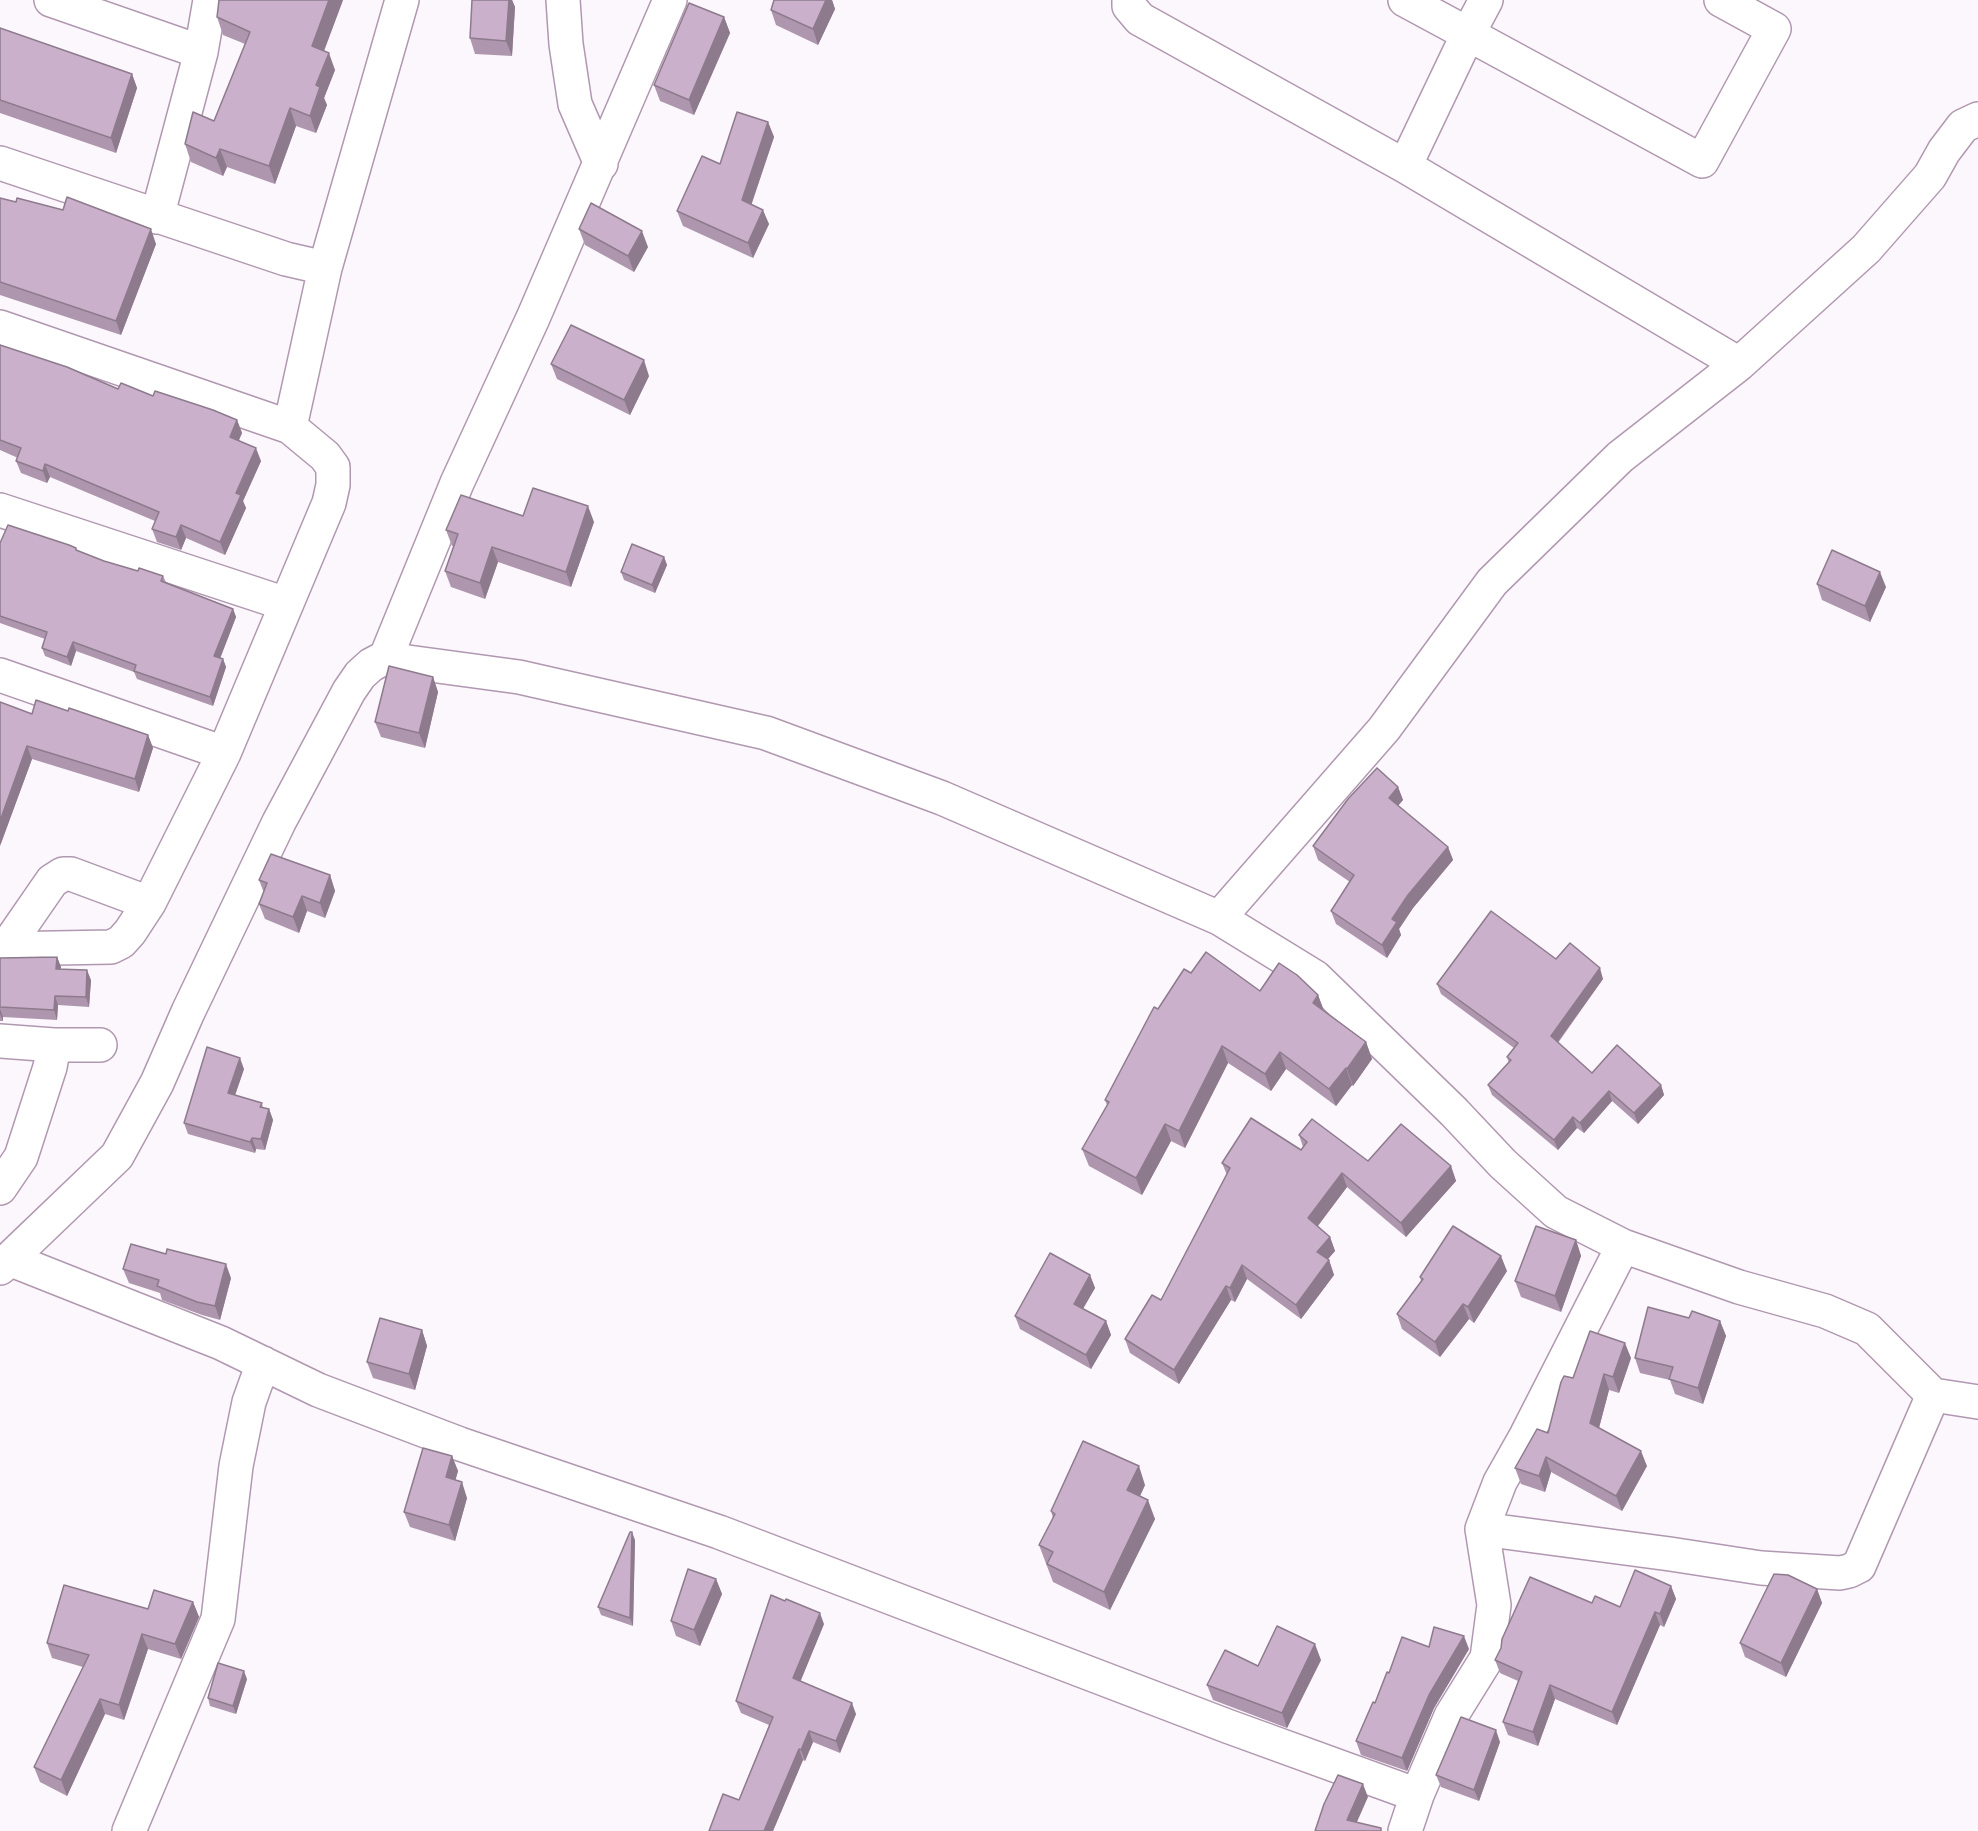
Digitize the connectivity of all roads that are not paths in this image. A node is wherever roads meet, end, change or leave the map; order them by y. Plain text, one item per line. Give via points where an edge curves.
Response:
1 (51, 0) edge
2 (210, 0) edge
3 (402, 0) edge
4 (563, 0) edge
5 (670, 0) edge
6 (1129, 0) edge
7 (1405, 0) edge
8 (1486, 0) edge
9 (1721, 0) edge
10 (1468, 34) junction
11 (201, 52) junction
12 (1978, 119) edge
13 (0, 163) edge
14 (601, 164) junction
15 (1405, 166) junction
16 (157, 217) junction
17 (325, 268) junction
18 (0, 327) edge
19 (1739, 364) junction
20 (290, 427) junction
21 (0, 510) edge
22 (286, 604) junction
23 (386, 657) junction
24 (0, 675) edge
25 (224, 753) junction
26 (149, 903) junction
27 (1219, 918) junction
28 (3, 949) edge
29 (0, 1041) edge
30 (54, 1045) junction
31 (100, 1045) dead end
32 (0, 1188) edge
33 (1623, 1246) junction
34 (4, 1263) edge
35 (263, 1363) junction
36 (1933, 1395) junction
37 (1978, 1402) edge
38 (1482, 1529) junction
39 (1417, 1795) junction
40 (129, 1831) edge
41 (1405, 1831) edge

1 - 11 street
2 - 11 street
3 - 17 street
4 - 14 street via 575,104
5 - 14 street
6 - 15 street via 1129,6 1140,19
7 - 10 street
8 - 10 street
9 - 10 street via 1774,29 1702,161
10 - 15 street
11 - 16 street
12 - 19 street via 1963,126 1930,176 1866,249
13 - 16 street
14 - 23 street via 457,483
15 - 19 street
16 - 17 street
17 - 20 street
18 - 20 street
19 - 27 street via 1620,457 1492,582 1384,729
20 - 22 street via 325,456 333,467 333,484 329,504
21 - 22 street
22 - 25 street
23 - 27 street via 519,677 766,733 942,798
23 - 34 street via 360,675 338,711 279,822 157,1083 117,1155
24 - 25 street
25 - 26 street
26 - 28 street via 130,932 111,946
26 - 28 street via 63,874 52,881
27 - 33 street via 1316,977 1556,1212
29 - 30 street
30 - 31 street
30 - 32 street via 21,1157
33 - 36 street via 1739,1287 1825,1311 1867,1329
33 - 38 street via 1500,1482
34 - 35 street via 220,1343
35 - 39 street via 318,1390 460,1444 719,1532
35 - 40 street via 249,1402 236,1466 218,1619
36 - 37 street
36 - 38 street via 1859,1566 1849,1571 1761,1568
38 - 39 street via 1494,1605 1487,1658 1451,1716
39 - 41 street

